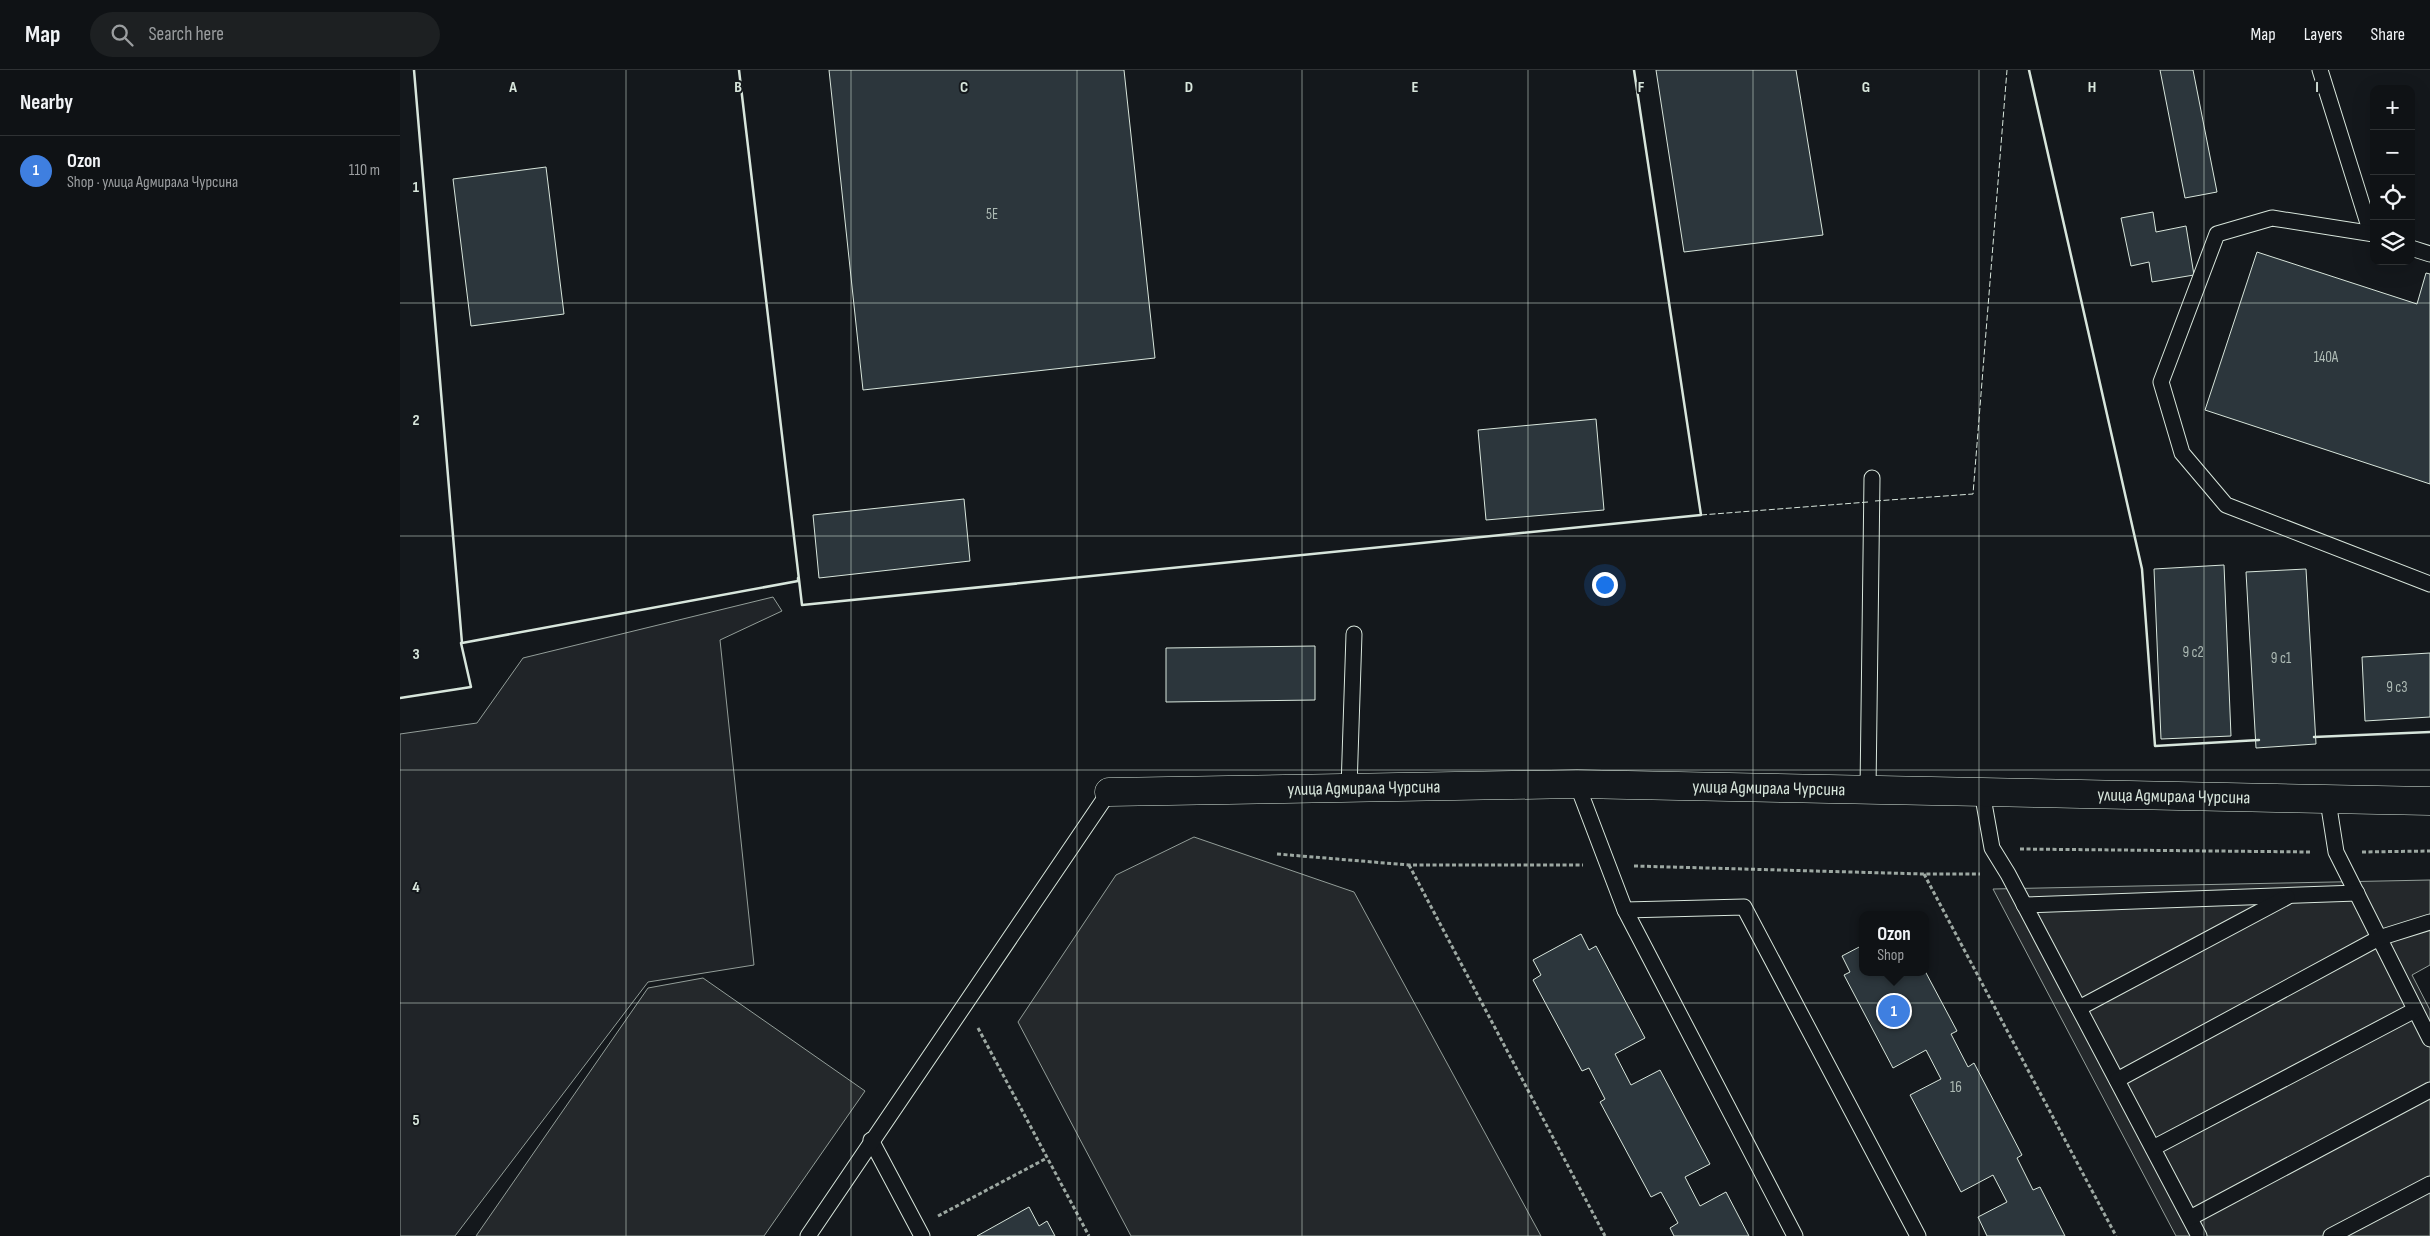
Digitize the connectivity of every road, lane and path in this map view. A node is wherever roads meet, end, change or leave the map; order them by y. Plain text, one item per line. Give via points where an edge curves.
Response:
1 (2320, 70) edge
2 (2370, 228) edge
3 (2370, 234) edge
4 (2415, 249) edge
5 (2430, 254) edge
6 (1872, 478) dead end
7 (2430, 584) edge
8 (1354, 634) dead end
9 (1577, 784) junction
10 (1349, 788) junction
11 (1868, 790) junction
12 (1109, 792) joint
13 (1982, 792) junction
14 (2328, 801) junction
15 (2430, 801) edge
16 (1992, 848) junction
17 (2430, 851) edge
18 (2336, 852) junction
19 (1409, 865) dead end
20 (2008, 874) junction
21 (2357, 893) junction
22 (2290, 896) junction
23 (2024, 905) junction
24 (1625, 910) junction
25 (2430, 922) edge
26 (2379, 938) junction
27 (965, 1003) junction
28 (2079, 1008) junction
29 (2415, 1010) junction
30 (2430, 1039) edge
31 (2116, 1080) junction
32 (2430, 1090) edge
33 (871, 1140) junction
34 (2153, 1148) junction
35 (1048, 1158) junction
36 (2430, 1184) edge
37 (2190, 1218) junction
38 (920, 1232) edge
39 (808, 1236) edge
40 (1089, 1236) edge
41 (1605, 1236) edge
42 (1795, 1236) edge
43 (1918, 1236) edge
44 (2116, 1236) edge
45 (2200, 1236) edge
46 (2331, 1236) edge

1 - 2 lane
3 - 7 lane via 2272,218 2217,234 2161,382 2182,453 2226,505
4 - 5 lane
6 - 11 lane
8 - 10 lane
9 - 10 street, улица Адмирала Чурсина
9 - 11 street, улица Адмирала Чурсина
9 - 24 lane
10 - 12 street, улица Адмирала Чурсина
11 - 13 street, улица Адмирала Чурсина
12 - 27 lane
13 - 14 street, улица Адмирала Чурсина
13 - 16 lane
14 - 15 street, улица Адмирала Чурсина
14 - 18 lane
16 - 18 path
16 - 20 lane
17 - 18 path
18 - 21 lane
19 - 41 path
20 - 23 lane
20 - 44 path via 1924,874
21 - 22 lane
21 - 26 lane
22 - 23 lane
22 - 28 lane
23 - 28 lane
24 - 42 lane
24 - 43 lane via 1744,907
25 - 26 lane
26 - 29 lane
26 - 31 lane
27 - 33 lane
27 - 35 path
28 - 31 lane
29 - 30 lane
29 - 34 lane
31 - 34 lane
32 - 37 lane
33 - 38 lane
33 - 39 lane
34 - 37 lane
35 - 38 path
35 - 40 path
36 - 46 lane
37 - 45 lane

